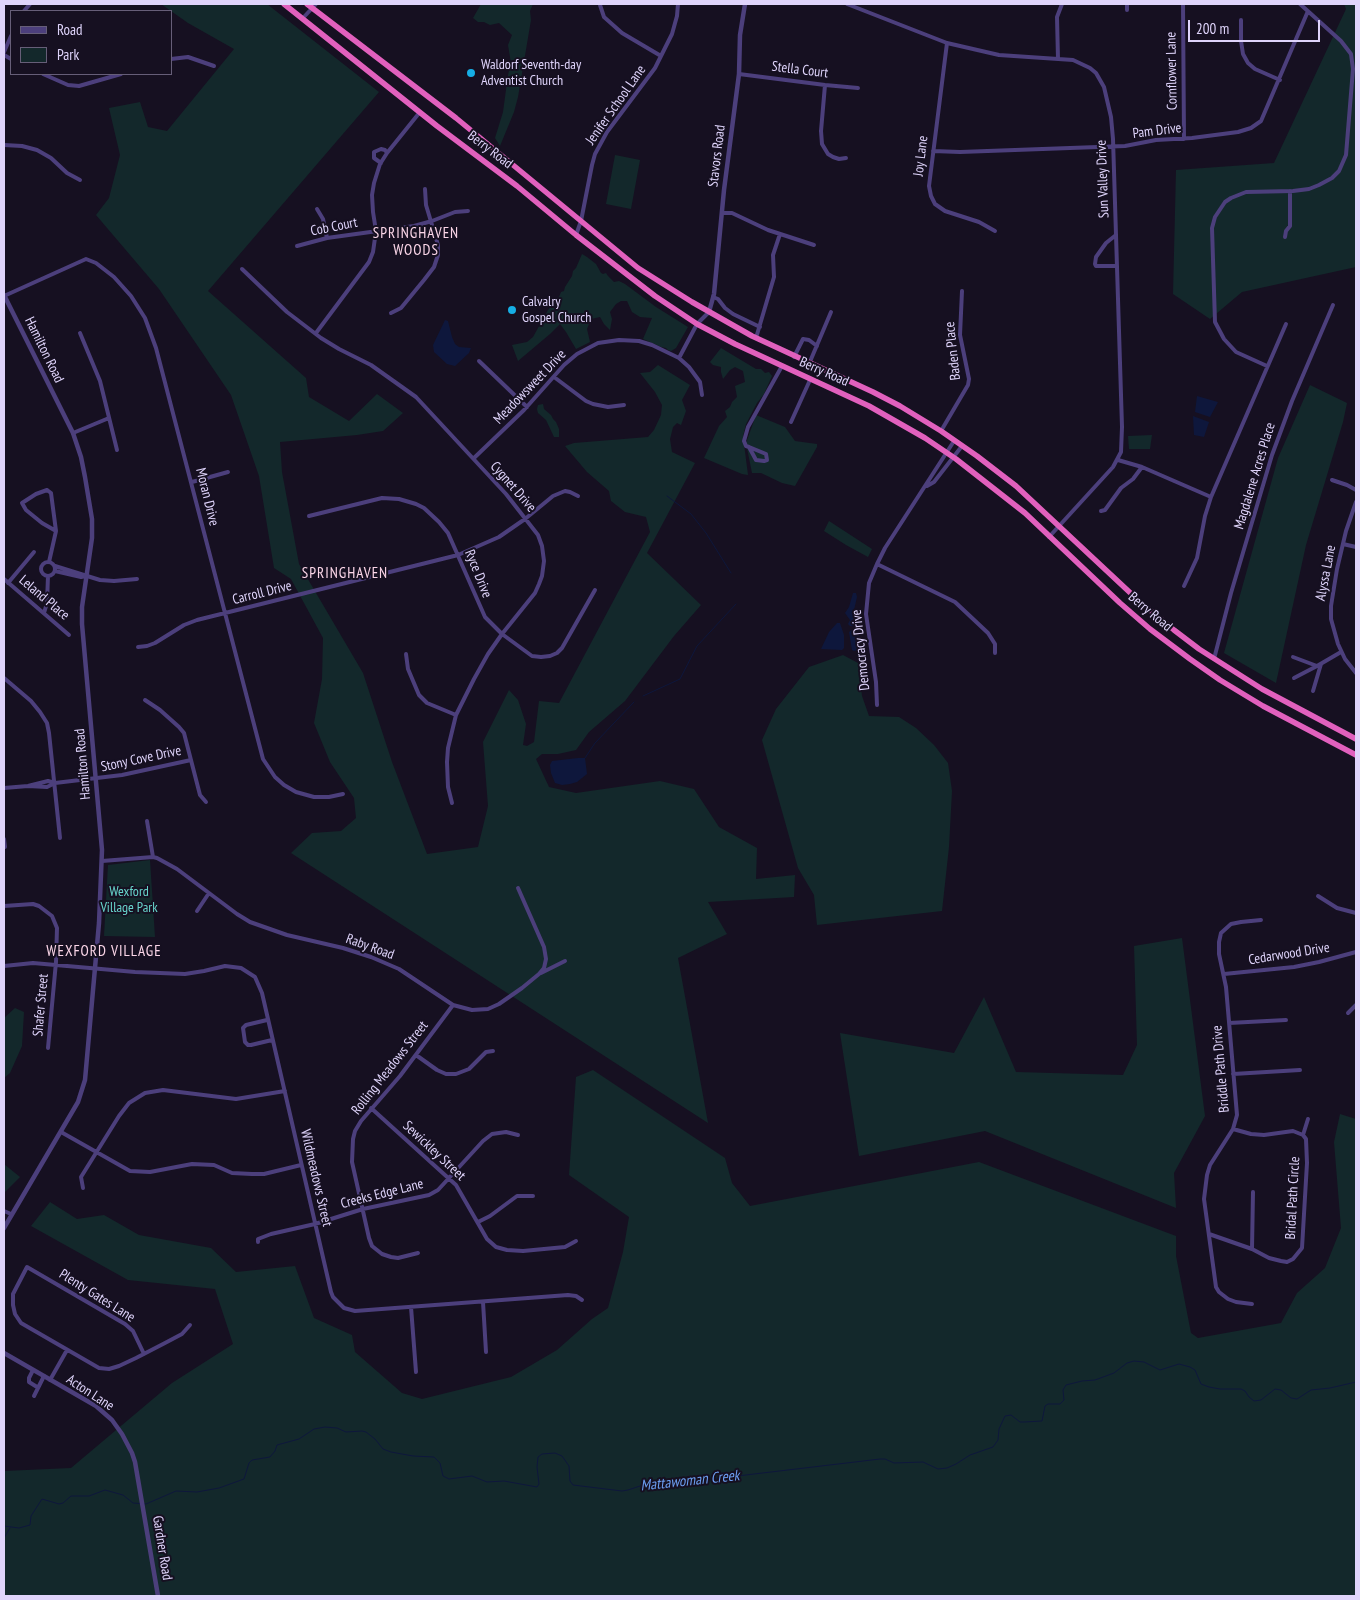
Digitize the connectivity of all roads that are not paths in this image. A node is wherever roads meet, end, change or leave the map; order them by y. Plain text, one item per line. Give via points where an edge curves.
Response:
1 (284, 4) edge
2 (307, 4) edge
3 (678, 4) edge
4 (745, 4) edge
5 (847, 4) edge
6 (1062, 4) edge
7 (1127, 4) edge
8 (1182, 4) edge
9 (1300, 4) edge
10 (600, 5) dead end
11 (314, 6) edge
12 (1127, 10) dead end
13 (1308, 11) junction
14 (303, 18) junction
15 (1242, 20) dead end
16 (10, 39) edge
17 (947, 43) junction
18 (4, 54) edge
19 (661, 56) junction
20 (172, 59) edge
21 (1058, 59) junction
22 (214, 66) dead end
23 (739, 74) junction
24 (46, 75) edge
25 (118, 75) edge
26 (1280, 80) junction
27 (825, 85) junction
28 (858, 88) dead end
29 (420, 112) junction
30 (1184, 139) junction
31 (4, 145) edge
32 (1113, 146) junction
33 (933, 151) junction
34 (387, 152) junction
35 (846, 158) dead end
36 (381, 163) junction
37 (80, 180) dead end
38 (425, 189) dead end
39 (1290, 191) junction
40 (317, 209) dead end
41 (468, 211) dead end
42 (722, 213) junction
43 (432, 221) junction
44 (581, 221) junction
45 (376, 231) junction
46 (995, 232) dead end
47 (780, 234) junction
48 (1116, 234) junction
49 (576, 235) junction
50 (1285, 237) dead end
51 (327, 238) junction
52 (814, 245) dead end
53 (297, 246) dead end
54 (1117, 266) junction
55 (242, 269) dead end
56 (962, 291) dead end
57 (4, 296) edge
58 (713, 297) junction
59 (1333, 304) dead end
60 (709, 312) junction
61 (831, 312) dead end
62 (391, 313) dead end
63 (697, 324) junction
64 (1286, 324) dead end
65 (760, 327) junction
66 (80, 333) dead end
67 (316, 333) junction
68 (756, 338) junction
69 (817, 346) junction
70 (794, 357) junction
71 (679, 358) junction
72 (480, 361) dead end
73 (809, 364) junction
74 (782, 366) junction
75 (1267, 366) junction
76 (554, 377) junction
77 (810, 380) junction
78 (702, 395) dead end
79 (624, 405) dead end
80 (527, 407) junction
81 (109, 418) junction
82 (791, 422) dead end
83 (941, 432) junction
84 (73, 433) junction
85 (954, 440) junction
86 (962, 446) junction
87 (748, 447) junction
88 (117, 450) dead end
89 (947, 453) junction
90 (953, 457) junction
91 (474, 458) junction
92 (1118, 460) junction
93 (1142, 467) junction
94 (228, 472) dead end
95 (1332, 480) dead end
96 (192, 482) junction
97 (925, 488) junction
98 (1356, 490) edge
99 (578, 496) dead end
100 (1211, 497) junction
101 (1356, 502) edge
102 (1101, 511) dead end
103 (309, 516) dead end
104 (526, 519) junction
105 (1059, 527) junction
106 (56, 531) junction
107 (1049, 536) junction
108 (1343, 544) junction
109 (1356, 547) edge
110 (34, 552) dead end
111 (458, 555) junction
112 (49, 562) junction
113 (877, 564) junction
114 (54, 566) junction
115 (55, 571) junction
116 (48, 576) junction
117 (87, 576) junction
118 (4, 579) edge
119 (137, 579) dead end
120 (8, 583) junction
121 (1184, 586) dead end
122 (595, 590) dead end
123 (44, 613) junction
124 (226, 613) junction
125 (502, 634) junction
126 (69, 635) dead end
127 (138, 647) dead end
128 (995, 652) dead end
129 (1341, 652) junction
130 (406, 654) dead end
131 (1293, 657) dead end
132 (1214, 659) junction
133 (1319, 665) junction
134 (1356, 674) edge
135 (4, 678) edge
136 (1294, 678) dead end
137 (1313, 691) dead end
138 (145, 700) dead end
139 (877, 705) dead end
140 (456, 715) junction
141 (1356, 739) edge
142 (1356, 755) edge
143 (191, 760) junction
144 (95, 779) junction
145 (55, 783) junction
146 (4, 788) edge
147 (343, 794) dead end
148 (206, 802) dead end
149 (452, 803) dead end
150 (148, 821) dead end
151 (60, 838) dead end
152 (4, 839) edge
153 (5, 847) edge
154 (153, 857) junction
155 (102, 861) junction
156 (518, 888) dead end
157 (209, 893) junction
158 (1318, 896) dead end
159 (4, 906) edge
160 (197, 911) dead end
161 (1356, 913) edge
162 (1261, 920) dead end
163 (1356, 952) edge
164 (565, 960) dead end
165 (56, 964) junction
166 (4, 966) edge
167 (94, 967) junction
168 (539, 974) junction
169 (1224, 974) junction
170 (453, 1005) junction
171 (1356, 1005) edge
172 (1348, 1013) dead end
173 (268, 1020) junction
174 (1286, 1020) dead end
175 (1229, 1023) junction
176 (272, 1040) junction
177 (48, 1048) dead end
178 (493, 1051) dead end
179 (416, 1055) junction
180 (1300, 1070) dead end
181 (1233, 1074) junction
182 (285, 1091) junction
183 (371, 1108) junction
184 (1308, 1119) dead end
185 (1233, 1129) junction
186 (61, 1132) junction
187 (518, 1135) dead end
188 (1304, 1135) junction
189 (97, 1153) junction
190 (301, 1165) junction
191 (448, 1178) junction
192 (83, 1188) dead end
193 (1253, 1192) dead end
194 (533, 1196) dead end
195 (363, 1209) junction
196 (4, 1211) edge
197 (11, 1214) junction
198 (478, 1222) junction
199 (315, 1224) junction
200 (4, 1228) edge
201 (1208, 1234) junction
202 (258, 1242) dead end
203 (576, 1242) dead end
204 (1252, 1249) junction
205 (418, 1254) dead end
206 (582, 1300) dead end
207 (483, 1302) junction
208 (1252, 1304) dead end
209 (411, 1307) junction
210 (190, 1325) dead end
211 (67, 1350) junction
212 (486, 1352) dead end
213 (4, 1353) edge
214 (144, 1354) junction
215 (33, 1370) junction
216 (416, 1372) dead end
217 (44, 1376) junction
218 (50, 1380) junction
219 (37, 1387) junction
220 (34, 1396) dead end
221 (143, 1504) joint
222 (158, 1596) edge

1 - 14 highway, Berry Road
2 - 11 highway, Berry Road
3 - 19 street, Jenifer School Lane via 672,34
4 - 23 street, Stavors Road
5 - 17 street, Sun Valley Drive
6 - 21 street via 1057,17
7 - 12 street
8 - 30 street, Cornflower Lane
9 - 13 street
10 - 19 street via 604,17 622,33
11 - 14 street
11 - 44 highway, Berry Road
13 - 26 street, Pam Drive
13 - 39 street via 1341,41 1350,54 1353,70 1346,155 1339,171 1325,182 1309,189
14 - 29 highway, Berry Road
15 - 26 street via 1241,41 1248,63
16 - 18 street
17 - 21 street, Sun Valley Drive via 999,55
17 - 33 street, Joy Lane
19 - 44 street, Jenifer School Lane via 595,154
20 - 22 street via 188,57
21 - 32 street, Sun Valley Drive via 1080,62 1101,80 1111,117
23 - 27 street, Stella Court
23 - 42 street, Stavors Road
24 - 25 street via 68,85 79,86
26 - 30 street, Pam Drive via 1261,122 1238,132
27 - 28 street, Stella Court
27 - 35 street via 822,144 833,157
29 - 34 street
29 - 49 highway, Berry Road
30 - 32 street, Pam Drive
31 - 37 street via 37,150
32 - 33 street, Pam Drive
32 - 48 street, Sun Valley Drive
33 - 46 street, Joy Lane via 929,186 936,204
34 - 36 street
34 - 36 street via 381,148 374,152 374,158
36 - 45 street via 372,195
38 - 43 street
39 - 50 street via 1290,226
39 - 75 street via 1238,194 1225,202 1212,228 1216,322 1224,339 1236,352
40 - 51 street
41 - 43 street, Cob Court via 455,212
42 - 47 street via 732,213
42 - 58 street, Stavors Road
43 - 45 street, Cob Court
43 - 62 street via 438,244 434,267 401,308
44 - 49 street, Jenifer School Lane
44 - 60 highway, Berry Road via 638,268
45 - 51 street, Cob Court
45 - 67 street via 369,262
47 - 52 street
47 - 65 street via 773,255 774,277
48 - 54 street, Sun Valley Drive
48 - 54 street via 1096,257 1095,264
49 - 63 highway, Berry Road via 630,278
51 - 53 street, Cob Court
54 - 92 street, Sun Valley Drive via 1122,427
55 - 67 street, Cygnet Drive via 287,312
56 - 83 street, Baden Place via 960,335 969,379
57 - 84 street, Hamilton Road
57 - 96 street, Moran Drive via 86,259 114,277 131,296 150,331
58 - 60 street, Stavors Road
58 - 65 street via 733,314
59 - 132 street, Magdalene Acres Place via 1272,455
60 - 63 street
60 - 68 highway, Berry Road
61 - 69 street
63 - 71 street
63 - 74 highway, Berry Road
64 - 75 street
65 - 68 street
66 - 81 street via 100,381
67 - 91 street, Cygnet Drive via 328,343 371,365 416,397
68 - 70 highway, Berry Road
69 - 70 street via 803,339
69 - 73 street
70 - 73 highway, Berry Road
71 - 76 street, Meadowsweet Drive via 652,345 608,340 577,354
71 - 78 street, Meadowsweet Drive via 700,382
72 - 80 street
73 - 83 highway, Berry Road via 873,392
74 - 77 highway, Berry Road
74 - 87 street via 748,427 744,441
75 - 100 street
76 - 79 street via 593,404
76 - 80 street, Meadowsweet Drive
77 - 82 street
77 - 89 highway, Berry Road via 869,406
80 - 91 street, Meadowsweet Drive
81 - 84 street
81 - 88 street
83 - 85 highway, Berry Road
84 - 117 street, Hamilton Road via 81,457 92,519
85 - 86 highway, Berry Road
85 - 89 street, Democracy Drive
86 - 90 street, Democracy Drive
86 - 105 highway, Berry Road via 1016,486
87 - 87 street via 766,454 767,460 756,460
89 - 90 highway, Berry Road
89 - 97 street, Democracy Drive
90 - 97 street, Democracy Drive via 934,482
90 - 107 highway, Berry Road via 1025,513
91 - 104 street, Cygnet Drive
92 - 93 street
92 - 105 street
93 - 100 street
93 - 102 street
94 - 96 street
95 - 98 street
96 - 124 street, Moran Drive
97 - 113 street, Democracy Drive
99 - 104 street, Carroll Drive via 565,491 553,496
100 - 121 street via 1197,558
101 - 108 street, Alyssa Lane
103 - 111 street, Ryce Drive via 382,498 400,499 416,504 430,514 448,532
104 - 111 street, Carroll Drive via 499,537
104 - 125 street, Cygnet Drive via 542,546 542,576 535,593
105 - 107 street
105 - 132 highway, Berry Road via 1139,602
106 - 106 street via 49,490 23,501 26,510
106 - 112 street
107 - 142 highway, Berry Road via 1120,603 1190,660 1263,706
108 - 109 street
108 - 129 street, Alyssa Lane via 1331,606 1333,629
110 - 120 street
111 - 124 street, Carroll Drive
111 - 125 street, Ryce Drive via 482,613
112 - 114 street
112 - 116 street via 42,567 42,572
113 - 128 street via 955,602 988,633 995,644
113 - 139 street, Democracy Drive via 869,583 866,614
114 - 115 street
114 - 117 street
115 - 116 street
115 - 117 street via 81,578
116 - 123 street
117 - 119 street via 107,581
117 - 144 street, Hamilton Road via 82,624
118 - 120 street, Leland Place
120 - 123 street, Leland Place
122 - 125 street, Ryce Drive via 557,653 532,656
123 - 126 street, Leland Place
124 - 127 street, Carroll Drive via 184,624 155,643
124 - 147 street, Moran Drive via 261,753 268,768 288,788 302,794 322,797
125 - 140 street, Cygnet Drive via 477,672
129 - 133 street
129 - 134 street, Alyssa Lane
130 - 140 street via 408,670 419,695 427,703
131 - 133 street
132 - 141 highway, Berry Road via 1262,689
133 - 136 street
133 - 137 street
135 - 145 street via 31,701 47,723
138 - 143 street via 179,727
140 - 149 street, Cygnet Drive via 447,762
143 - 144 street, Stony Cove Drive
143 - 148 street via 200,795
144 - 145 street, Stony Cove Drive
144 - 155 street, Hamilton Road
145 - 146 street, Stony Cove Drive via 47,787
145 - 151 street
150 - 154 street
152 - 153 street
154 - 155 street, Raby Road
154 - 157 street, Raby Road via 178,869
155 - 167 street, Hamilton Road
156 - 168 street via 544,947 546,963
157 - 160 street
157 - 170 street, Raby Road via 237,914 262,927 344,948 385,963 411,976
158 - 161 street via 1337,908
159 - 165 street, Shafer Street via 33,904 50,914 57,928
162 - 169 street, Briddle Path Drive via 1231,924 1221,933 1218,948
163 - 169 street, Cedarwood Drive via 1294,967
164 - 168 street, Raby Road
165 - 166 street, Wildmeadows Street
165 - 167 street, Wildmeadows Street
165 - 177 street, Shafer Street
167 - 173 street, Wildmeadows Street via 185,974 225,966 241,968 255,977
167 - 186 street, Hamilton Road via 85,1080 78,1102
168 - 170 street, Raby Road via 511,996 488,1008 472,1010
169 - 175 street, Briddle Path Drive
170 - 179 street, Rolling Meadows Street
171 - 172 street
173 - 176 street, Wildmeadows Street
173 - 176 street via 246,1025 243,1028 245,1042 251,1045
174 - 175 street
175 - 181 street, Briddle Path Drive
176 - 182 street, Wildmeadows Street
178 - 179 street via 486,1052 469,1069 456,1074 437,1070
179 - 183 street, Rolling Meadows Street
180 - 181 street
181 - 185 street, Briddle Path Drive via 1237,1115
182 - 189 street via 236,1099 163,1090 145,1093 129,1103 118,1116
182 - 190 street, Wildmeadows Street
183 - 191 street, Sewickley Street
183 - 195 street, Rolling Meadows Street via 355,1131 351,1153
184 - 188 street, Bridal Path Circle
185 - 188 street via 1255,1135 1293,1131
185 - 201 street, Briddle Path Drive via 1210,1164 1207,1175 1204,1198
186 - 189 street
186 - 197 street, Hamilton Road
187 - 191 street, Creeks Edge Lane via 506,1132 492,1134
188 - 204 street, Bridal Path Circle via 1307,1146 1302,1248 1295,1258 1286,1262
189 - 190 street via 130,1171 150,1172 193,1164 214,1165 232,1173 264,1174
189 - 192 street via 81,1176
190 - 199 street, Wildmeadows Street
191 - 195 street, Creeks Edge Lane via 438,1190 429,1194
191 - 198 street, Sewickley Street via 456,1184
193 - 204 street
194 - 198 street via 517,1196
195 - 199 street, Creeks Edge Lane
195 - 205 street, Rolling Meadows Street via 369,1238 376,1250 398,1258
196 - 197 street
197 - 200 street, Hamilton Road
198 - 203 street, Sewickley Street via 487,1239 496,1247 508,1250 565,1247
199 - 202 street, Creeks Edge Lane via 258,1238
199 - 209 street, Wildmeadows Street via 331,1292 344,1308 355,1311
201 - 204 street, Bridal Path Circle
201 - 208 street, Briddle Path Drive via 1219,1292 1236,1302
206 - 207 street, Wildmeadows Street via 568,1295
207 - 209 street, Wildmeadows Street
207 - 212 street
209 - 216 street
210 - 214 street via 182,1334
211 - 214 street via 98,1368 109,1369
211 - 214 street, Plenty Gates Lane via 28,1328 15,1314 13,1294 27,1267 126,1324
211 - 218 street
213 - 215 street, Acton Lane
215 - 217 street, Acton Lane
215 - 219 street via 29,1382
217 - 218 street, Acton Lane
217 - 219 street
218 - 221 street, Acton Lane via 96,1406 112,1420 132,1452
219 - 220 street
221 - 222 street, Gardner Road

